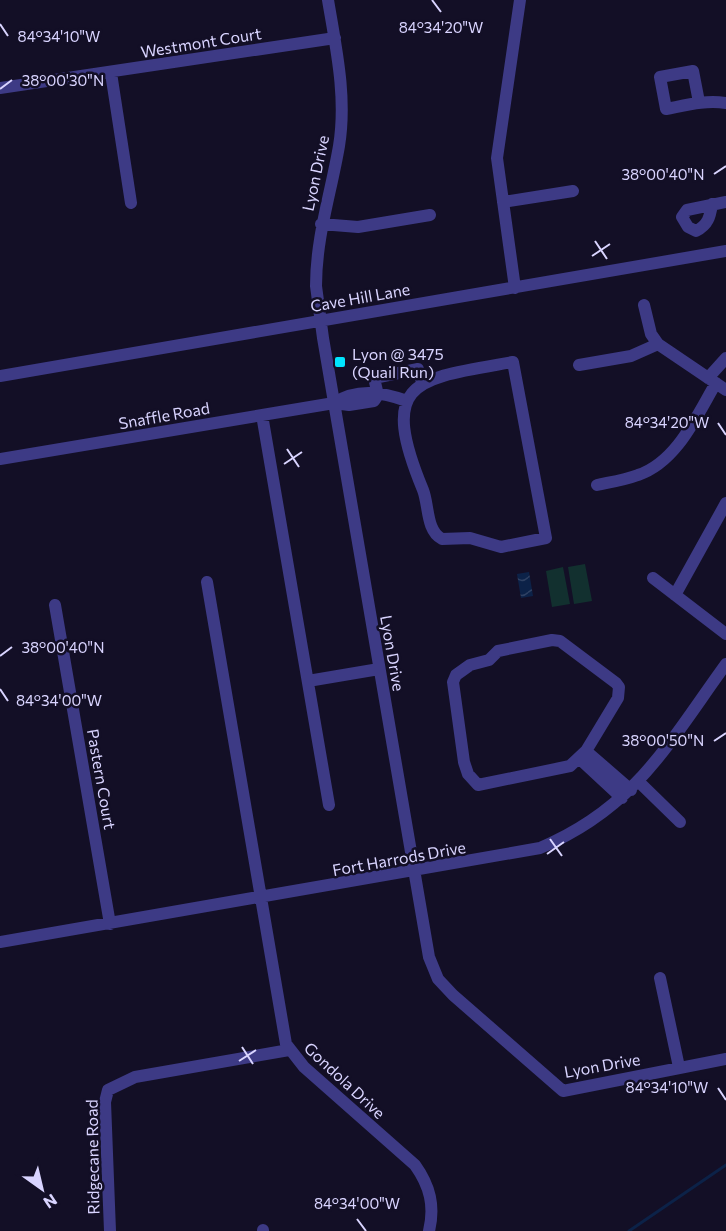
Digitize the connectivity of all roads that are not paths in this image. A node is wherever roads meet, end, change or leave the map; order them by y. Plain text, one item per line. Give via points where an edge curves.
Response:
1 (328, 0) edge
2 (520, 0) edge
3 (335, 38) junction
4 (111, 73) junction
5 (0, 88) edge
6 (699, 102) dead end
7 (726, 103) edge
8 (573, 191) dead end
9 (503, 201) junction
10 (726, 202) edge
11 (130, 203) dead end
12 (712, 204) dead end
13 (430, 215) dead end
14 (321, 224) junction
15 (726, 251) edge
16 (515, 288) junction
17 (644, 305) dead end
18 (321, 321) junction
19 (658, 344) junction
20 (726, 358) edge
21 (579, 364) dead end
22 (0, 376) edge
23 (422, 382) junction
24 (717, 384) edge
25 (378, 394) junction
26 (407, 401) junction
27 (334, 403) junction
28 (262, 415) junction
29 (0, 459) edge
30 (597, 485) dead end
31 (726, 503) edge
32 (653, 578) dead end
33 (207, 582) dead end
34 (675, 595) junction
35 (55, 605) dead end
36 (726, 634) edge
37 (726, 664) edge
38 (379, 669) junction
39 (308, 681) junction
40 (583, 755) junction
41 (631, 790) junction
42 (329, 805) dead end
43 (680, 822) dead end
44 (414, 872) junction
45 (261, 898) junction
46 (110, 924) junction
47 (0, 942) edge
48 (660, 978) dead end
49 (289, 1050) junction
50 (726, 1059) edge
51 (679, 1067) junction
52 (110, 1231) edge
53 (429, 1231) edge

1 - 3 street, Lyon Drive
2 - 9 street via 497,158
3 - 4 street, Westmont Court
3 - 14 street, Lyon Drive via 341,90 339,144
4 - 5 street, Westmont Court
4 - 11 street
6 - 7 street
8 - 9 street
9 - 16 street
10 - 12 street
13 - 14 street via 358,227
14 - 18 street, Lyon Drive via 316,262
15 - 16 street, Cave Hill Lane
16 - 18 street, Cave Hill Lane
17 - 19 street via 651,334
18 - 22 street, Cave Hill Lane
18 - 27 street, Lyon Drive
19 - 21 street via 632,356
19 - 24 street
20 - 24 street
23 - 25 street via 418,369 374,378
23 - 26 street
23 - 26 street via 513,362 546,538 501,547 470,538 450,540 436,536 410,458 403,417
24 - 30 street via 684,436 664,458 641,474
25 - 26 street
25 - 27 street, Snaffle Road via 374,401
27 - 28 street, Snaffle Road
27 - 38 street, Lyon Drive
28 - 29 street, Snaffle Road
28 - 39 street
31 - 34 street
32 - 34 street
33 - 45 street, Gondola Drive
34 - 36 street
35 - 46 street, Pastern Court
37 - 41 street, Fort Harrods Drive
38 - 39 street
38 - 44 street, Lyon Drive
39 - 42 street
40 - 40 street via 562,769 478,785 464,762 453,682 456,675 470,665 489,660 498,651 560,641 619,687 618,698
40 - 41 street
41 - 43 street
41 - 44 street, Fort Harrods Drive via 585,827 540,848
44 - 45 street, Fort Harrods Drive
44 - 51 street, Lyon Drive via 429,957 438,979 556,1086 563,1091 571,1090
45 - 46 street, Fort Harrods Drive
45 - 49 street, Gondola Drive via 283,1035
46 - 47 street, Fort Harrods Drive
48 - 51 street
49 - 52 street, Ridgecane Road via 135,1077 108,1090 105,1102
49 - 53 street, Gondola Drive via 414,1165 424,1178 432,1207
50 - 51 street, Lyon Drive

